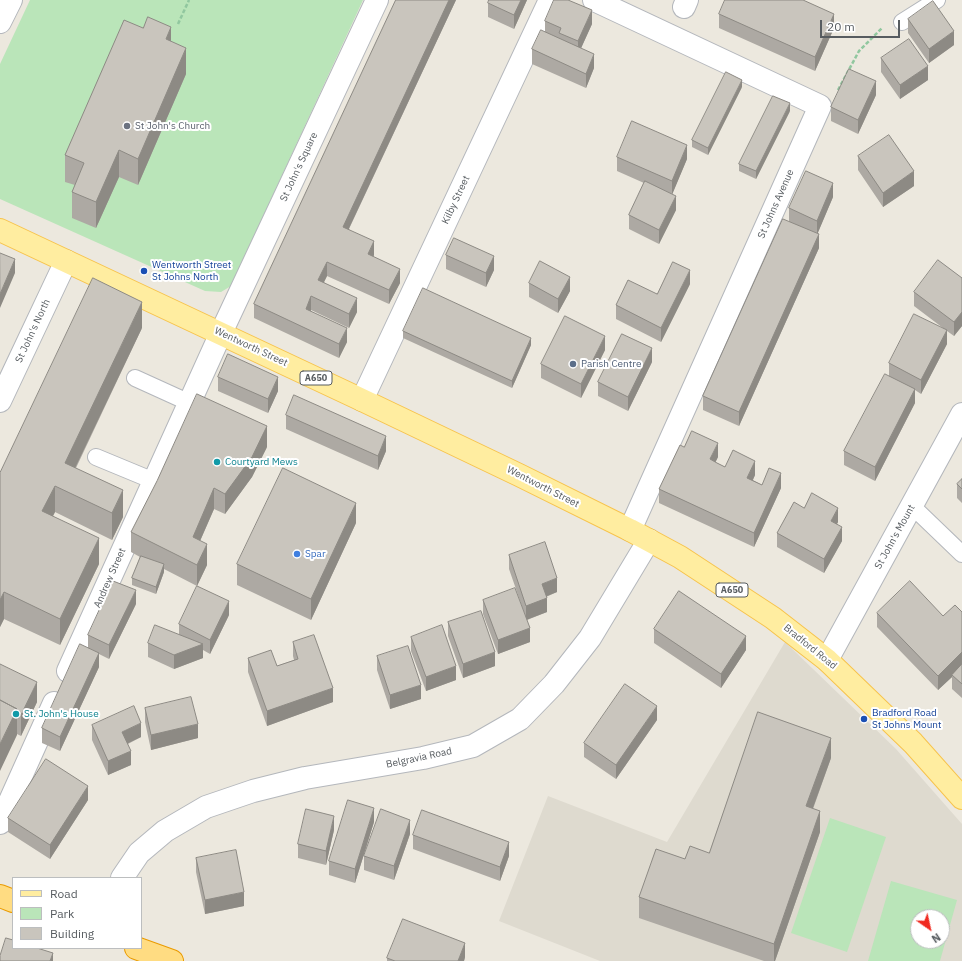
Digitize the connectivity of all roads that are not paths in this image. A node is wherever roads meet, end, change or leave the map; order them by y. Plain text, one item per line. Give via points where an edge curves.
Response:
1 (11, 0) edge
2 (377, 0) edge
3 (550, 0) edge
4 (594, 0) edge
5 (937, 0) edge
6 (0, 22) edge
7 (902, 22) road end
8 (0, 230) edge
9 (66, 261) junction
10 (221, 333) junction
11 (135, 378) dead end
12 (362, 400) junction
13 (0, 401) edge
14 (190, 403) junction
15 (962, 414) edge
16 (96, 457) dead end
17 (154, 481) junction
18 (912, 506) junction
19 (640, 535) junction
20 (962, 554) edge
21 (827, 660) junction
22 (962, 798) edge
23 (0, 823) edge
24 (123, 877) edge
25 (0, 896) edge
26 (12, 901) edge
27 (139, 949) edge
28 (172, 961) edge

1 - 6 street
2 - 10 street, St John's Square
3 - 12 street, Kilby Street
4 - 19 street, St Johns Avenue via 820,106
5 - 7 lane
8 - 9 main road, Wentworth Street / A650
9 - 10 main road, Wentworth Street / A650
9 - 13 street, St John's North
10 - 12 main road, Wentworth Street / A650
10 - 14 street, Andrew Street
11 - 14 lane
12 - 19 main road, Wentworth Street / A650
14 - 17 street, Andrew Street
15 - 18 street, St John's Mount
16 - 17 lane
17 - 23 street, Andrew Street
18 - 20 lane
18 - 21 street, St John's Mount
19 - 21 main road, Bradford Road / A650 via 704,572 768,614
19 - 24 street, Belgravia Road via 590,638 554,684 520,719 473,746 423,758 305,778 253,791 206,807 164,831 140,854
21 - 22 main road, Bradford Road / A650 via 913,742
25 - 26 highway
27 - 28 highway

